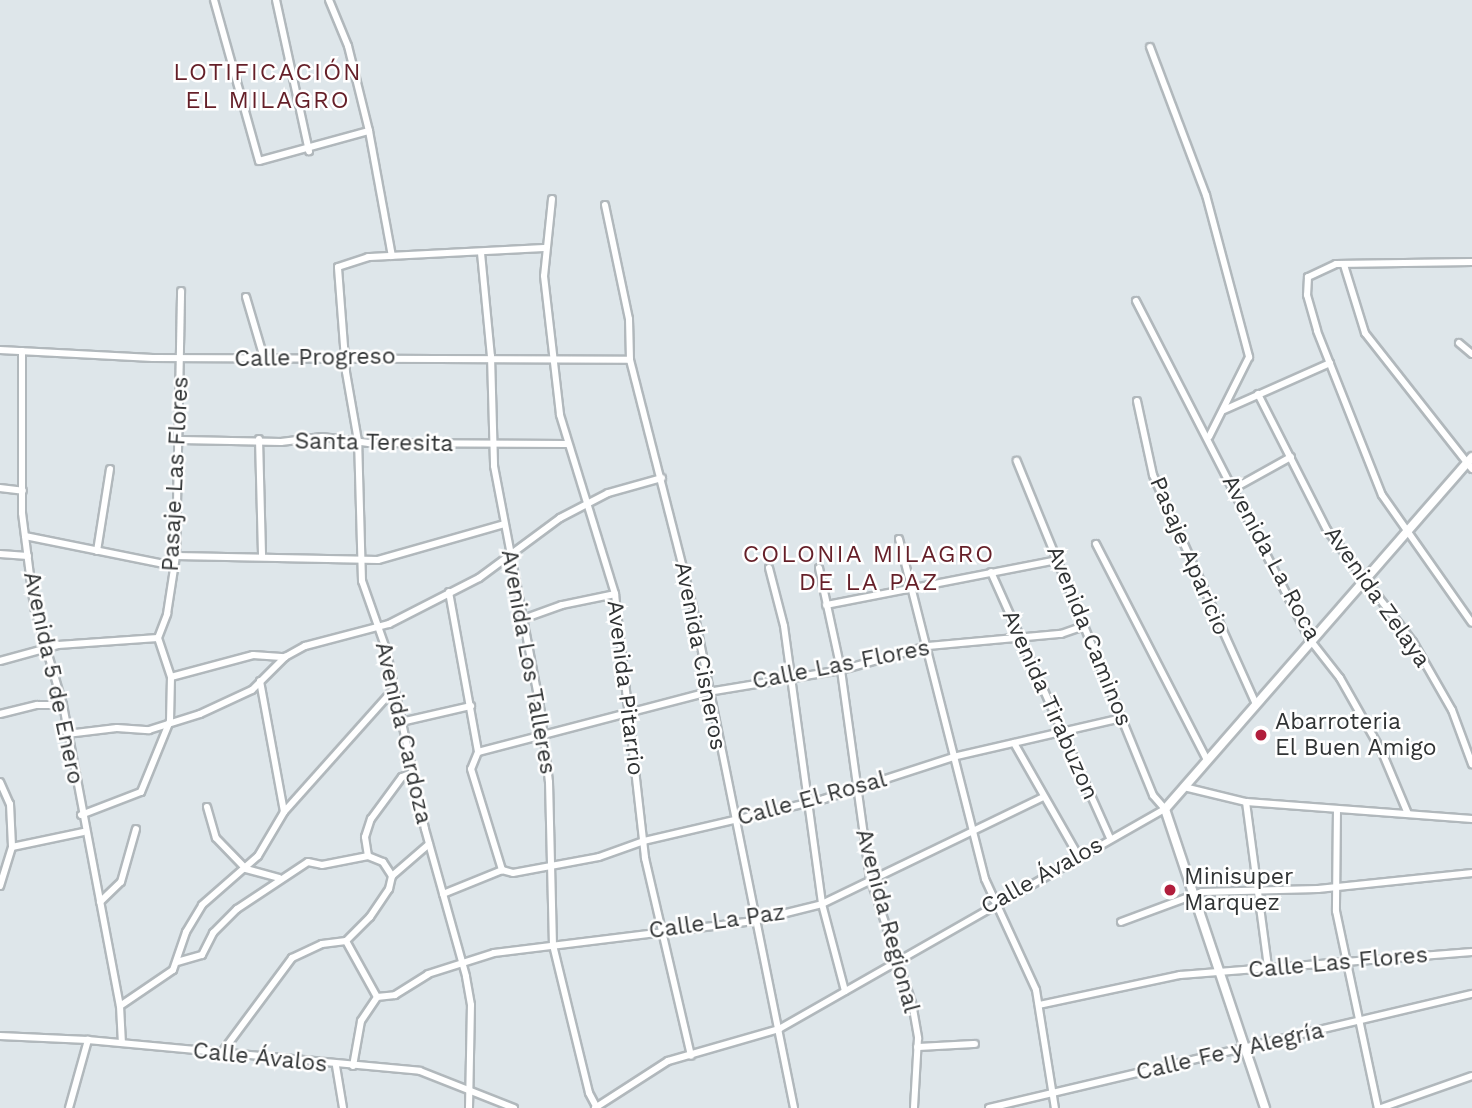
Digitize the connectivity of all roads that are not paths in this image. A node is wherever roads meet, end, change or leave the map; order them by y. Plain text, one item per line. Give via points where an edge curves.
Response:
1 (214, 0) edge
2 (276, 0) edge
3 (329, 0) edge
4 (1150, 47) dead end
5 (369, 131) junction
6 (309, 151) junction
7 (552, 199) dead end
8 (605, 205) dead end
9 (546, 248) junction
10 (481, 253) junction
11 (392, 256) junction
12 (1472, 262) edge
13 (1344, 265) junction
14 (181, 291) dead end
15 (246, 297) dead end
16 (1136, 301) dead end
17 (1459, 343) dead end
18 (0, 350) edge
19 (22, 351) junction
20 (1472, 354) edge
21 (491, 356) junction
22 (345, 357) junction
23 (552, 357) junction
24 (264, 358) junction
25 (181, 359) junction
26 (630, 360) junction
27 (1330, 363) junction
28 (1258, 394) junction
29 (1137, 401) dead end
30 (1222, 411) junction
31 (1209, 438) junction
32 (259, 439) junction
33 (181, 440) junction
34 (358, 441) junction
35 (567, 444) junction
36 (493, 445) junction
37 (1291, 457) junction
38 (1017, 460) dead end
39 (1470, 463) edge
40 (110, 469) dead end
41 (662, 478) junction
42 (0, 488) edge
43 (1235, 488) junction
44 (23, 491) junction
45 (588, 504) junction
46 (504, 524) junction
47 (1407, 532) junction
48 (25, 536) junction
49 (899, 539) dead end
50 (1097, 544) dead end
51 (97, 551) junction
52 (510, 553) junction
53 (0, 554) edge
54 (28, 556) junction
55 (176, 556) junction
56 (262, 557) junction
57 (362, 560) junction
58 (1058, 560) junction
59 (174, 566) junction
60 (769, 568) dead end
61 (820, 568) dead end
62 (991, 572) junction
63 (1363, 582) junction
64 (912, 586) junction
65 (449, 592) junction
66 (614, 594) junction
67 (826, 605) junction
68 (523, 619) junction
69 (1472, 623) edge
70 (1084, 626) junction
71 (376, 627) junction
72 (158, 638) junction
73 (1017, 639) junction
74 (1311, 641) junction
75 (928, 646) junction
76 (46, 648) junction
77 (285, 657) junction
78 (0, 661) edge
79 (841, 670) junction
80 (171, 677) junction
81 (791, 678) junction
82 (260, 681) junction
83 (394, 689) junction
84 (708, 692) junction
85 (1256, 704) junction
86 (63, 705) junction
87 (471, 706) junction
88 (628, 712) junction
89 (0, 714) edge
90 (1122, 718) junction
91 (401, 722) junction
92 (169, 724) junction
93 (1061, 733) junction
94 (67, 734) junction
95 (544, 734) junction
96 (1014, 743) junction
97 (478, 752) junction
98 (953, 757) junction
99 (1208, 760) junction
100 (1472, 764) edge
101 (412, 773) junction
102 (0, 782) edge
103 (1184, 786) junction
104 (857, 789) junction
105 (1043, 797) junction
106 (811, 802) junction
107 (1247, 802) junction
108 (207, 807) dead end
109 (1165, 809) junction
110 (1338, 809) junction
111 (284, 812) junction
112 (1408, 814) junction
113 (80, 815) junction
114 (1472, 818) edge
115 (734, 821) junction
116 (136, 829) dead end
117 (972, 829) junction
118 (83, 832) junction
119 (1110, 838) junction
120 (644, 841) junction
121 (429, 844) junction
122 (12, 847) junction
123 (1078, 855) junction
124 (368, 856) junction
125 (550, 868) junction
126 (246, 869) junction
127 (502, 870) junction
128 (1472, 873) edge
129 (392, 876) junction
130 (279, 878) junction
131 (870, 878) junction
132 (0, 886) edge
133 (1335, 887) junction
134 (1256, 892) junction
135 (443, 894) junction
136 (1192, 896) junction
137 (100, 902) junction
138 (996, 902) junction
139 (822, 904) junction
140 (754, 921) junction
141 (1121, 922) dead end
142 (662, 931) junction
143 (346, 941) junction
144 (553, 945) junction
145 (1472, 952) edge
146 (898, 958) junction
147 (463, 960) junction
148 (177, 961) junction
149 (1344, 961) junction
150 (1268, 967) junction
151 (1219, 973) junction
152 (845, 991) junction
153 (1472, 994) edge
154 (376, 995) junction
155 (1039, 1005) junction
156 (120, 1006) junction
157 (1358, 1023) junction
158 (779, 1029) junction
159 (0, 1036) edge
160 (88, 1040) junction
161 (122, 1043) junction
162 (975, 1044) dead end
163 (916, 1047) junction
164 (1243, 1047) junction
165 (220, 1055) junction
166 (691, 1055) junction
167 (336, 1066) junction
168 (354, 1066) junction
169 (1472, 1076) edge
170 (467, 1090) junction
171 (1052, 1093) junction
172 (69, 1108) edge
173 (343, 1108) edge
174 (469, 1108) edge
175 (514, 1108) edge
176 (596, 1108) edge
177 (794, 1108) edge
178 (914, 1108) edge
179 (989, 1108) edge
180 (1055, 1108) edge
181 (1265, 1108) edge
182 (1380, 1108) edge

1 - 6 street via 259,162
2 - 6 street
3 - 5 street via 348,46
4 - 30 street via 1189,142 1244,329 1249,357
5 - 6 street
5 - 11 street
7 - 9 street, Avenida Pitarrio
8 - 26 street, Avenida Cisneros via 629,319
9 - 10 street
9 - 23 street, Avenida Pitarrio
10 - 11 street
10 - 21 street, Avenida Los Talleres
11 - 22 street, Avenida Cardoza via 338,267
12 - 13 street
13 - 27 street via 1308,277 1307,295
13 - 39 street via 1358,319 1384,362
14 - 25 street, Pasaje Las Flores
15 - 24 street
16 - 31 street, Avenida La Roca
17 - 20 street
18 - 19 street, Calle Progreso
19 - 25 street, Calle Progreso
19 - 44 street, Avenida 5 de Enero
21 - 22 street, Calle Progreso
21 - 23 street, Calle Progreso
21 - 36 street, Avenida Los Talleres
22 - 24 street, Calle Progreso
22 - 34 street, Avenida Cardoza
23 - 26 street, Calle Progreso
23 - 35 street, Avenida Pitarrio
24 - 25 street, Calle Progreso
25 - 33 street, Pasaje Las Flores
26 - 41 street, Avenida Cisneros
27 - 28 street
27 - 47 street via 1382,495
28 - 30 street
28 - 37 street, Avenida Zelaya
29 - 85 street, Pasaje Aparicio via 1153,475
30 - 31 street
31 - 43 street, Avenida La Roca
32 - 33 street, Santa Teresita
32 - 34 street, Santa Teresita
32 - 56 street
33 - 55 street, Pasaje Las Flores
34 - 36 street, Santa Teresita
34 - 57 street, Avenida Cardoza
35 - 36 street, Santa Teresita
35 - 45 street, Avenida Pitarrio
36 - 46 street, Avenida Los Talleres
37 - 43 street
37 - 63 street, Avenida Zelaya via 1327,530
38 - 58 street, Avenida Caminos
39 - 47 street, Calle Ávalos
40 - 51 street
41 - 45 street
41 - 84 street, Avenida Cisneros
42 - 44 street
43 - 74 street, Avenida La Roca
44 - 48 street, Avenida 5 de Enero
45 - 52 street
45 - 66 street, Avenida Pitarrio
46 - 52 street, Avenida Los Talleres
46 - 57 street via 378,560
47 - 63 street, Calle Ávalos
47 - 69 street
48 - 51 street
48 - 54 street, Avenida 5 de Enero
49 - 64 street
50 - 99 street
51 - 59 street
52 - 65 street via 479,578
52 - 68 street, Avenida Los Talleres
53 - 54 street
54 - 76 street, Avenida 5 de Enero via 34,607
55 - 56 street
55 - 59 street, Pasaje Las Flores
56 - 57 street
57 - 71 street, Avenida Cardoza via 362,581
58 - 62 street
58 - 70 street, Avenida Caminos
59 - 72 street, Pasaje Las Flores via 167,614
60 - 81 street
61 - 67 street, Avenida Regional
62 - 64 street
62 - 73 street, Avenida Tirabuzon
63 - 74 street, Calle Ávalos
63 - 100 street, Avenida Zelaya via 1382,597 1413,642 1452,710
64 - 67 street
64 - 75 street
65 - 71 street
65 - 87 street
66 - 68 street via 562,604
66 - 88 street, Avenida Pitarrio
67 - 79 street, Avenida Regional
68 - 95 street, Avenida Los Talleres
70 - 73 street, Calle Las Flores
70 - 90 street, Avenida Caminos
71 - 77 street via 305,646
71 - 83 street, Avenida Cardoza
72 - 76 street
72 - 80 street
73 - 75 street, Calle Las Flores
73 - 93 street, Avenida Tirabuzon
74 - 85 street, Calle Ávalos
74 - 112 street, Avenida La Roca via 1361,715
75 - 79 street, Calle Las Flores
75 - 98 street
76 - 78 street
76 - 86 street, Avenida 5 de Enero
77 - 80 street via 253,655
77 - 82 street
79 - 81 street, Calle Las Flores
79 - 104 street, Avenida Regional
80 - 92 street
81 - 84 street, Calle Las Flores
81 - 106 street
82 - 92 street via 226,704
82 - 111 street
83 - 91 street, Avenida Cardoza
83 - 111 street
84 - 88 street, Calle Las Flores
84 - 115 street, Avenida Cisneros
85 - 99 street, Calle Ávalos
86 - 89 street via 37,705
86 - 94 street, Avenida 5 de Enero
87 - 91 street
87 - 97 street
88 - 95 street, Calle Las Flores
88 - 120 street, Avenida Pitarrio
90 - 93 street, Calle El Rosal
90 - 109 street, Avenida Caminos via 1153,795
91 - 101 street, Avenida Cardoza
92 - 94 street via 149,730 117,728
92 - 113 street via 141,792
93 - 96 street, Calle El Rosal
93 - 119 street, Avenida Tirabuzon
94 - 113 street, Avenida 5 de Enero
95 - 97 street, Calle Las Flores
95 - 125 street, Avenida Los Talleres
96 - 98 street, Calle El Rosal
96 - 105 street
97 - 127 street via 471,769
98 - 104 street, Calle El Rosal
98 - 117 street
99 - 103 street, Calle Ávalos
101 - 121 street, Avenida Cardoza
101 - 124 street via 402,778 371,820 365,837
102 - 122 street via 10,804
103 - 107 street
103 - 109 street, Calle Ávalos
104 - 106 street, Calle El Rosal
104 - 131 street, Avenida Regional
105 - 117 street, Calle La Paz
105 - 123 street
106 - 115 street, Calle El Rosal
106 - 139 street
107 - 110 street
107 - 134 street
108 - 126 street via 215,838
109 - 119 street, Calle Ávalos
109 - 136 street
110 - 112 street
110 - 133 street
111 - 126 street
112 - 114 street
113 - 118 street, Avenida 5 de Enero
115 - 120 street, Calle El Rosal
115 - 140 street, Avenida Cisneros
116 - 137 street via 121,882
117 - 131 street, Calle La Paz
117 - 138 street
118 - 122 street
118 - 137 street, Avenida 5 de Enero
119 - 123 street, Calle Ávalos
120 - 125 street, Calle El Rosal
120 - 142 street, Avenida Pitarrio
121 - 129 street
121 - 135 street, Avenida Cardoza
122 - 132 street
123 - 138 street, Calle Ávalos
124 - 129 street via 383,862
124 - 130 street via 322,865 308,862
125 - 127 street, Calle El Rosal
125 - 144 street, Avenida Los Talleres
126 - 130 street
126 - 148 street via 202,905
127 - 135 street, Calle El Rosal
128 - 133 street
129 - 143 street via 390,889
130 - 148 street via 222,922 202,955
131 - 139 street, Calle La Paz
131 - 146 street, Avenida Regional
133 - 134 street
133 - 149 street
134 - 136 street
134 - 150 street
135 - 147 street, Avenida Cardoza
136 - 141 street
136 - 151 street
137 - 156 street, Avenida 5 de Enero
138 - 146 street, Calle Ávalos
138 - 155 street
139 - 140 street, Calle La Paz
139 - 152 street
140 - 142 street, Calle La Paz
140 - 158 street, Avenida Cisneros
142 - 144 street, Calle La Paz
142 - 166 street, Avenida Pitarrio
143 - 154 street
143 - 165 street via 322,944 292,958
144 - 147 street, Calle La Paz
144 - 176 street, Avenida Los Talleres
145 - 149 street, Calle Las Flores
146 - 152 street, Calle Ávalos
146 - 163 street, Avenida Regional via 912,1003
147 - 154 street, Calle La Paz via 428,974 409,989
147 - 170 street, Avenida Cardoza via 471,1005
148 - 156 street via 173,970
149 - 150 street, Calle Las Flores
149 - 157 street
150 - 151 street, Calle Las Flores
151 - 155 street, Calle Las Flores via 1181,975
151 - 164 street
152 - 158 street, Calle Ávalos
153 - 157 street, Calle Fe y Alegría
154 - 168 street via 361,1021
155 - 171 street
156 - 161 street, Avenida 5 de Enero
157 - 164 street, Calle Fe y Alegría
157 - 182 street
158 - 166 street, Calle Ávalos
158 - 177 street, Avenida Cisneros
159 - 160 street, Calle Ávalos
160 - 161 street, Calle Ávalos
160 - 172 street
161 - 165 street, Calle Ávalos
162 - 163 street
163 - 178 street, Avenida Regional
164 - 171 street, Calle Fe y Alegría
164 - 181 street
165 - 167 street, Calle Ávalos
166 - 176 street, Calle Ávalos via 668,1061
167 - 168 street, Calle Ávalos
167 - 173 street
168 - 170 street, Calle Ávalos via 420,1072
169 - 182 street
170 - 174 street, Avenida Cardoza
170 - 175 street, Calle Ávalos
171 - 179 street, Calle Fe y Alegría
171 - 180 street

